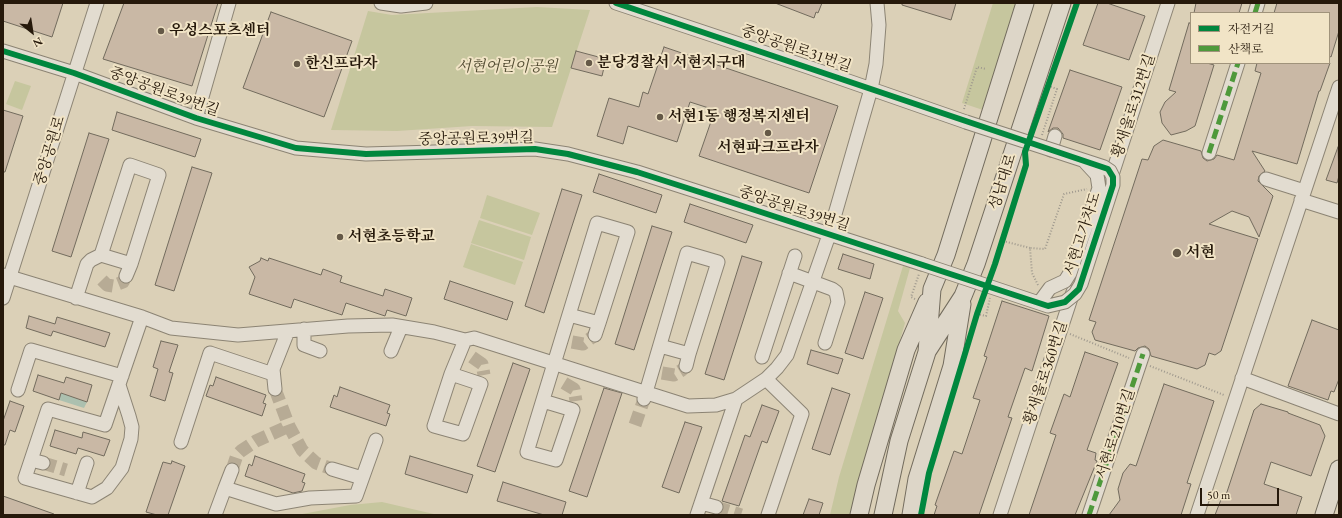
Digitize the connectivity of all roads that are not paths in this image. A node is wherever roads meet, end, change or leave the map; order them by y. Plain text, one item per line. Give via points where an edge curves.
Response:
1 (97, 3) edge
2 (230, 3) edge
3 (381, 3) edge
4 (426, 3) edge
5 (616, 3) edge
6 (877, 3) edge
7 (1025, 3) edge
8 (1062, 3) edge
9 (1168, 3) edge
10 (3, 51) edge
11 (1238, 64) edge
12 (74, 73) junction
13 (1339, 87) edge
14 (871, 89) junction
15 (964, 117) joint
16 (196, 118) junction
17 (1055, 136) dead end
18 (1051, 150) junction
19 (1209, 153) dead end
20 (1083, 160) junction
21 (1266, 179) dead end
22 (1303, 195) junction
23 (1339, 212) edge
24 (1093, 232) joint
25 (829, 235) junction
26 (100, 255) junction
27 (795, 256) dead end
28 (131, 264) junction
29 (920, 269) joint
30 (789, 273) junction
31 (6, 276) edge
32 (126, 276) tunnel mouth
33 (811, 281) junction
34 (932, 290) junction
35 (963, 296) junction
36 (3, 298) edge
37 (76, 298) junction
38 (1039, 303) junction
39 (569, 315) junction
40 (142, 317) junction
41 (773, 322) junction
42 (401, 327) junction
43 (304, 329) junction
44 (795, 329) junction
45 (288, 331) junction
46 (465, 340) junction
47 (825, 343) dead end
48 (660, 346) junction
49 (320, 351) dead end
50 (391, 351) dead end
51 (927, 352) junction
52 (1143, 354) dead end
53 (762, 357) dead end
54 (555, 362) junction
55 (273, 374) junction
56 (451, 374) junction
57 (766, 378) junction
58 (1242, 378) junction
59 (120, 381) junction
60 (275, 389) tunnel mouth
61 (18, 390) dead end
62 (645, 395) junction
63 (736, 399) junction
64 (543, 401) junction
65 (1339, 414) edge
66 (376, 440) dead end
67 (181, 442) dead end
68 (87, 462) dead end
69 (332, 469) tunnel mouth
70 (1339, 469) edge
71 (232, 470) tunnel mouth
72 (362, 478) junction
73 (226, 488) junction
74 (77, 493) junction
75 (716, 507) tunnel mouth
76 (699, 509) edge
77 (215, 515) edge
78 (768, 515) edge
79 (859, 515) edge
80 (884, 515) edge
81 (911, 515) edge
82 (1000, 515) edge
83 (1089, 515) edge
84 (1198, 515) edge
85 (1324, 515) edge

1 - 12 street, 중앙공원로
2 - 16 street
3 - 4 street via 401,6
5 - 14 street, 중앙공원로31번길
6 - 14 street via 879,25
7 - 34 main road, 성남대로 via 946,255
8 - 35 main road, 성남대로 via 976,264
9 - 24 street, 황새울로312번길
10 - 12 street, 중앙공원로39번길
11 - 19 street
12 - 16 street, 중앙공원로39번길
12 - 31 street, 중앙공원로
13 - 22 street
14 - 15 street, 중앙공원로31번길
14 - 25 street
15 - 18 street, 서현고가차도, bridge
16 - 25 street, 중앙공원로39번길 via 296,148 329,152 393,154 535,149 568,154 637,172
17 - 18 street
18 - 20 street, 서현고가차도, bridge
20 - 38 street, bridge via 1097,176 1099,188 1070,273 1065,282 1050,288
20 - 38 street, 서현고가차도, bridge via 1108,169 1113,177 1113,185 1079,289 1071,298 1057,305
21 - 22 street
22 - 23 street
22 - 58 street
24 - 82 street, 황새울로360번길
25 - 29 street, 중앙공원로39번길
25 - 33 street
26 - 28 street
26 - 28 street via 130,165 159,175
26 - 37 street via 87,264
27 - 30 street
28 - 32 street
29 - 38 street, 서현고가차도, bridge
30 - 33 street
30 - 41 street
31 - 36 street, 중앙공원로
31 - 37 street
33 - 44 street
33 - 47 street via 832,289 837,296 838,302
34 - 51 main road, 성남대로
34 - 79 main road via 906,350
35 - 51 main road, 성남대로
35 - 81 main road via 952,366 917,479
37 - 40 street
39 - 39 street via 597,223 628,232 597,329
39 - 54 street
40 - 45 street via 171,328 238,335
40 - 59 street
41 - 44 street
41 - 53 street
42 - 43 street via 370,325
42 - 46 street
42 - 50 street
43 - 45 street
43 - 49 street via 304,345
44 - 57 street via 786,355 778,368
45 - 55 street
46 - 54 street via 474,338
46 - 56 street
48 - 48 street via 687,253 718,262 687,360
48 - 62 street
51 - 80 main road, 성남대로 via 900,441
52 - 83 street, 서현로210번길
54 - 62 street
54 - 64 street
55 - 60 street
55 - 67 street via 210,353
56 - 56 street via 434,426 463,434 482,380
57 - 63 street
57 - 78 street via 802,414
58 - 65 street
58 - 84 street
59 - 61 street via 31,350
59 - 74 street via 132,427 127,455 122,468 107,488 92,497
59 - 74 street via 105,425 48,409 37,462 25,478
62 - 63 street via 688,406 716,405
63 - 76 street
64 - 64 street via 527,452 556,460 574,406
66 - 72 street
68 - 74 street
69 - 72 street
70 - 85 main road
71 - 73 street
72 - 73 street via 356,496 310,498 276,504
73 - 77 street
75 - 76 street

